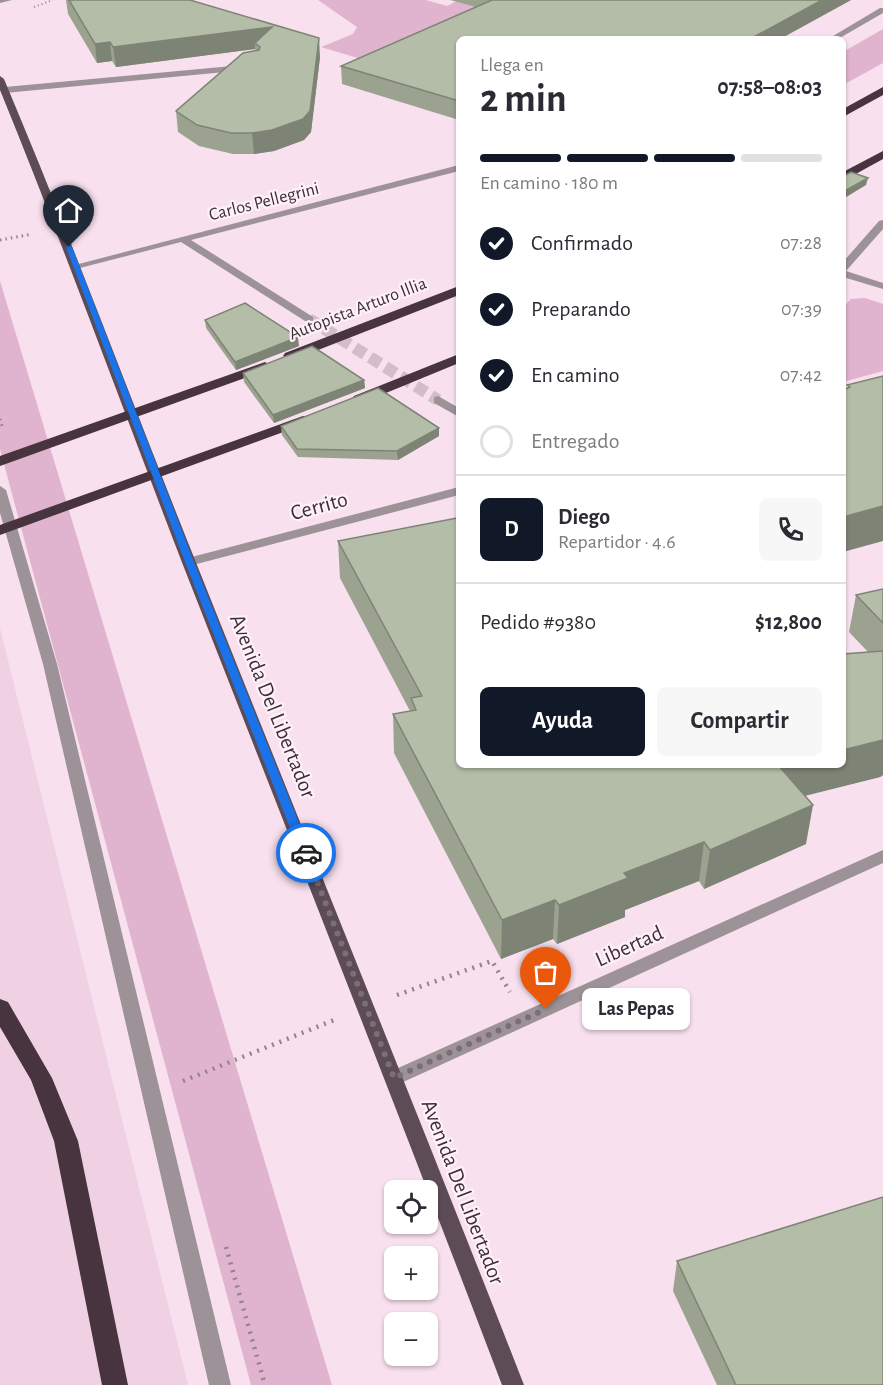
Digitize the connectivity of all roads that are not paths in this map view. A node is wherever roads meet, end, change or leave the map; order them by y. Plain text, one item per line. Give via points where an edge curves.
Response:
1 (8, 0) edge
2 (0, 1) edge
3 (883, 10) edge
4 (837, 36) edge
5 (255, 67) edge
6 (0, 78) edge
7 (4, 90) junction
8 (883, 90) edge
9 (846, 112) edge
10 (883, 154) edge
11 (456, 169) edge
12 (847, 175) edge
13 (883, 223) edge
14 (183, 240) junction
15 (76, 266) junction
16 (846, 266) edge
17 (846, 275) edge
18 (883, 286) edge
19 (456, 291) edge
20 (309, 320) tunnel mouth
21 (456, 359) edge
22 (438, 400) tunnel mouth
23 (348, 403) edge
24 (456, 411) edge
25 (315, 416) edge
26 (0, 461) edge
27 (0, 490) edge
28 (456, 492) edge
29 (0, 530) edge
30 (189, 562) junction
31 (883, 855) edge
32 (0, 1008) edge
33 (394, 1078) junction
34 (115, 1385) edge
35 (220, 1385) edge
36 (513, 1385) edge

1 - 2 street
3 - 4 street
5 - 7 street
6 - 7 main road, Avenida Del Libertador
7 - 15 main road, Avenida Del Libertador
8 - 9 highway
10 - 12 highway
11 - 14 street, Carlos Pellegrini
13 - 16 street
14 - 15 street, Carlos Pellegrini
14 - 20 street
15 - 30 main road, Avenida Del Libertador
17 - 18 street
19 - 26 highway, Autopista Arturo Illia via 237,377
21 - 23 highway
22 - 24 street
25 - 29 highway
27 - 35 street via 50,664
28 - 30 street, Cerrito
30 - 33 main road, Avenida Del Libertador
31 - 33 street, Libertad
32 - 34 highway via 41,1078 66,1141
33 - 36 main road, Avenida Del Libertador

